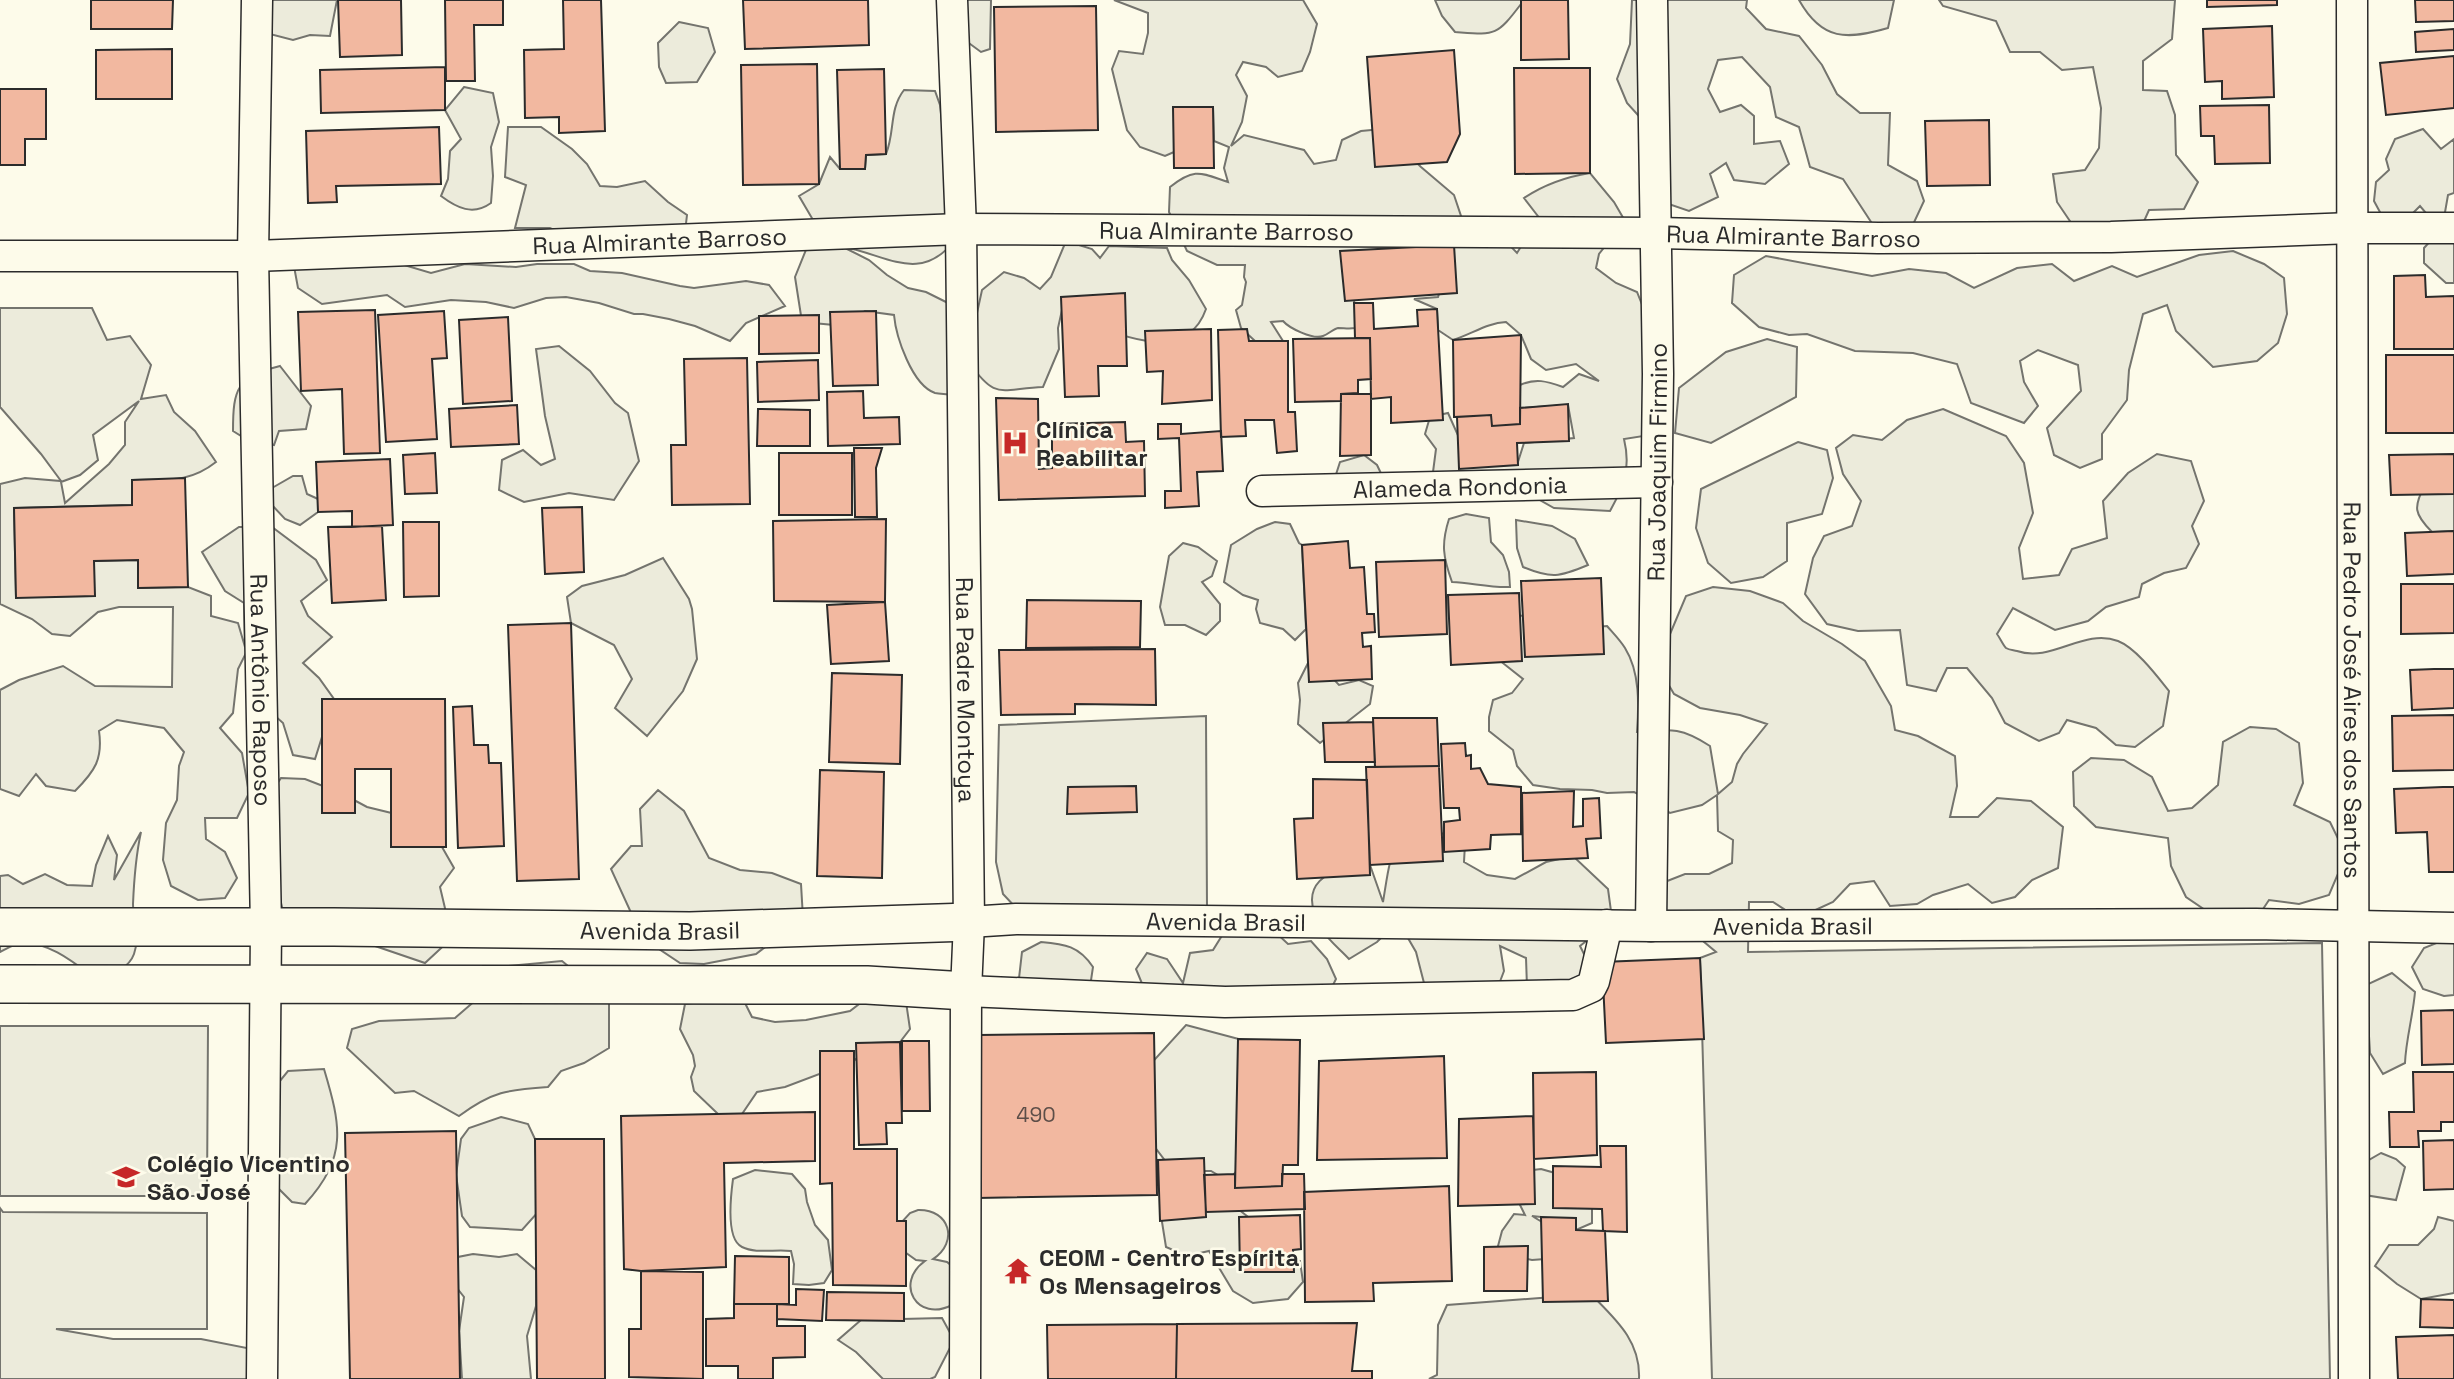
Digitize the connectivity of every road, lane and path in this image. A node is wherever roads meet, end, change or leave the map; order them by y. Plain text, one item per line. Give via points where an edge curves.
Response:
1 (257, 0) edge
2 (952, 0) edge
3 (1652, 0) edge
4 (2353, 0) edge
5 (2352, 228) junction
6 (2454, 228) edge
7 (961, 229) junction
8 (1657, 233) junction
9 (0, 256) edge
10 (253, 256) junction
11 (1657, 482) junction
12 (1262, 491) dead end
13 (969, 922) junction
14 (1607, 925) junction
15 (2354, 925) junction
16 (1651, 926) junction
17 (266, 927) junction
18 (0, 928) edge
19 (2454, 928) edge
20 (265, 983) junction
21 (0, 984) edge
22 (966, 991) junction
23 (262, 1379) edge
24 (965, 1379) edge
25 (2354, 1379) edge

1 - 10 street, Rua Antônio Raposo
2 - 7 street, Rua Padre Montoya
3 - 8 street, Rua Joaquim Firmino
4 - 5 street, Rua Pedro José Aires dos Santos
5 - 6 street, Rua Almirante Barroso
5 - 8 street, Rua Almirante Barroso via 2076,237
5 - 15 street, Rua Pedro José Aires dos Santos
7 - 8 street, Rua Almirante Barroso
7 - 10 street, Rua Almirante Barroso
7 - 13 street, Rua Padre Montoya
8 - 11 street, Rua Joaquim Firmino
9 - 10 street, Rua Almirante Barroso
10 - 17 street, Rua Antônio Raposo
11 - 12 street, Alameda Rondonia
11 - 16 street, Rua Joaquim Firmino
13 - 14 street, Avenida Brasil
13 - 17 street, Avenida Brasil via 690,931
13 - 22 street, Rua Padre Montoya
14 - 16 street, Avenida Brasil
14 - 22 street via 1594,981 1573,995 1225,1002
15 - 16 street, Avenida Brasil
15 - 19 street, Avenida Brasil
15 - 25 street, Rua Pedro José Aires dos Santos
17 - 18 street, Avenida Brasil
17 - 20 street, Rua Antônio Raposo
20 - 21 street
20 - 22 street via 867,985
20 - 23 street, Rua Antônio Raposo
22 - 24 street, Rua Padre Montoya

